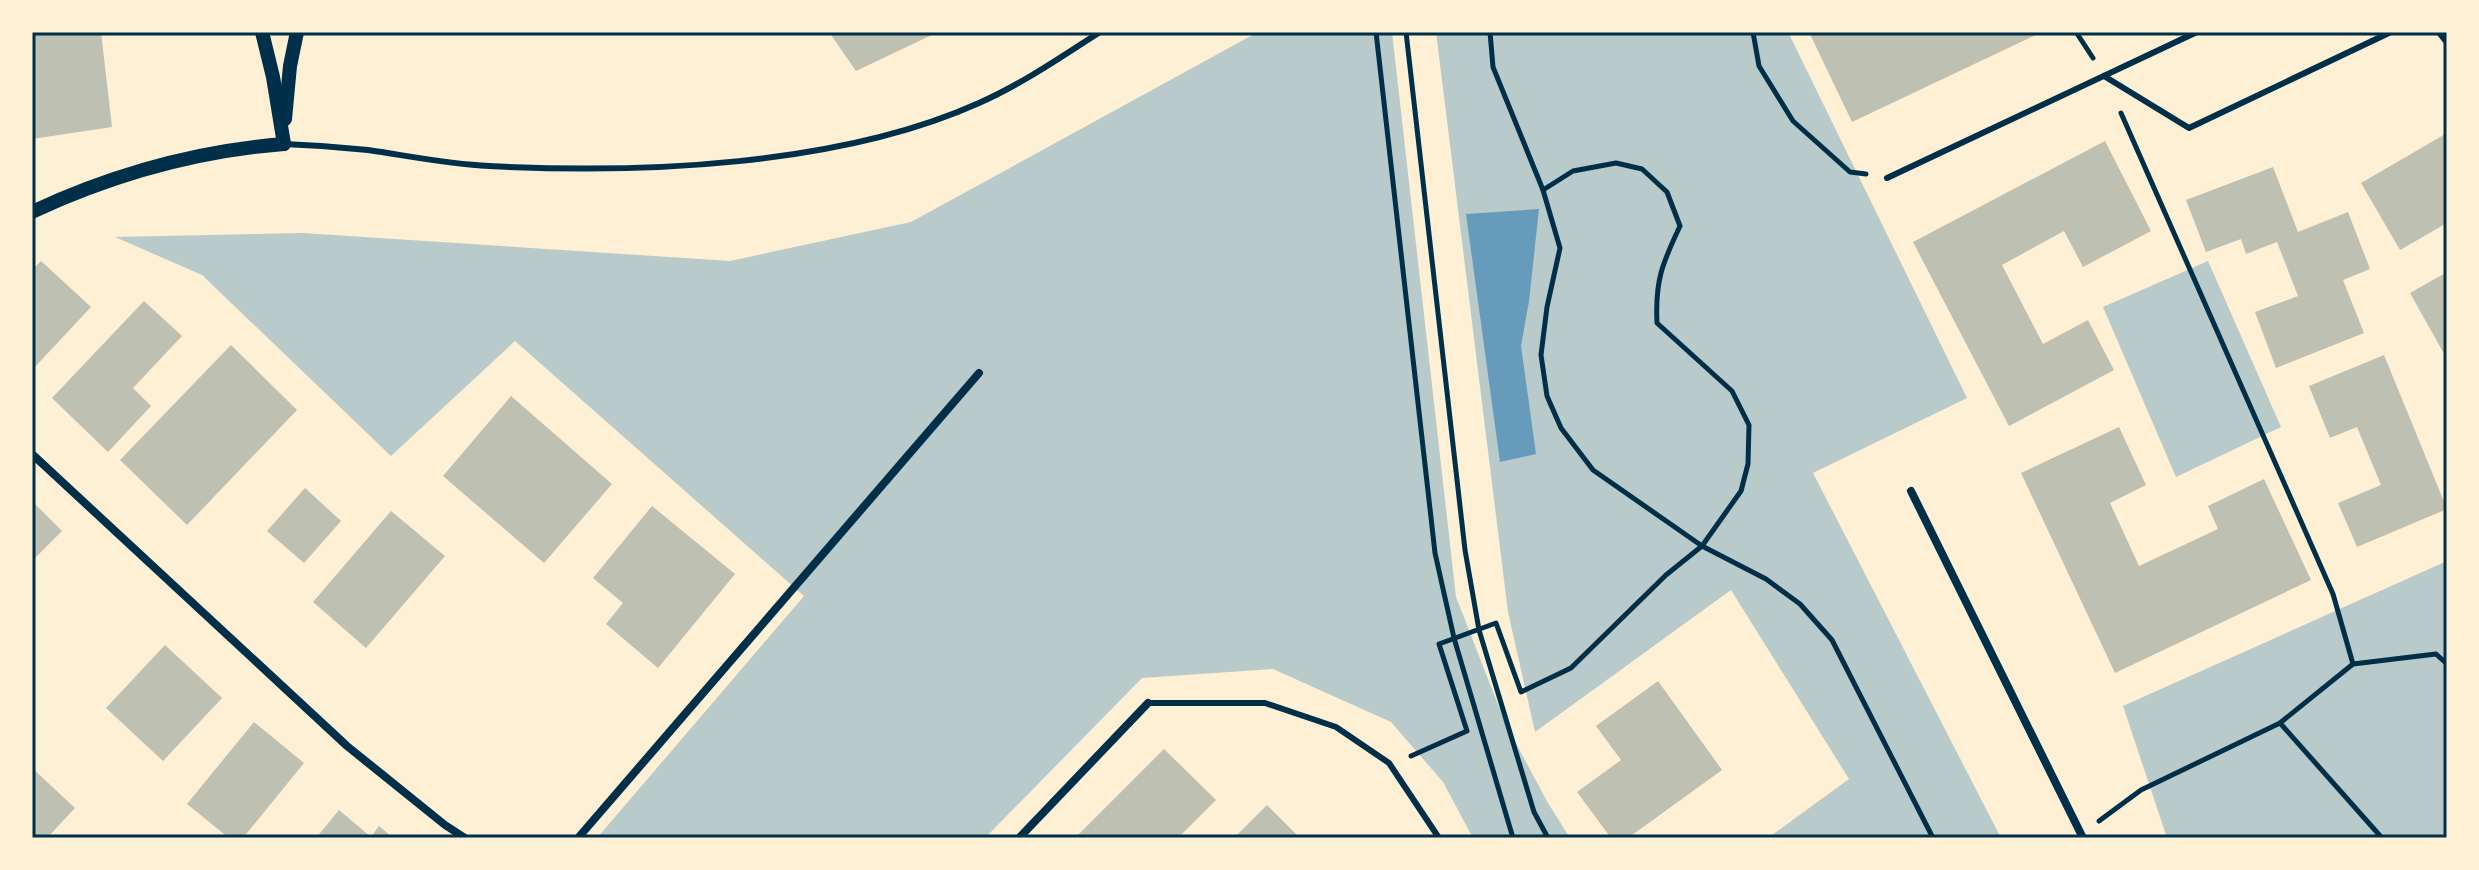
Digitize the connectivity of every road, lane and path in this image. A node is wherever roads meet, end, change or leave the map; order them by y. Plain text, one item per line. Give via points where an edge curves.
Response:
1 (262, 32) edge
2 (297, 32) edge
3 (1100, 32) edge
4 (1376, 32) edge
5 (1406, 32) edge
6 (1490, 32) edge
7 (1753, 32) edge
8 (2076, 32) edge
9 (2197, 32) edge
10 (2391, 32) edge
11 (2440, 32) edge
12 (2447, 41) edge
13 (2104, 76) junction
14 (284, 144) junction
15 (1887, 178) joint
16 (1543, 190) junction
17 (32, 212) edge
18 (979, 373) dead end
19 (32, 454) edge
20 (1911, 491) dead end
21 (1702, 546) junction
22 (1479, 630) junction
23 (1454, 638) junction
24 (2353, 664) junction
25 (2447, 664) edge
26 (1148, 703) joint
27 (2280, 723) junction
28 (1389, 763) junction
29 (2082, 836) edge
30 (465, 838) edge
31 (578, 838) edge
32 (1019, 838) edge
33 (1439, 838) edge
34 (1513, 838) edge
35 (1548, 838) edge
36 (1933, 838) edge
37 (2382, 838) edge

1 - 14 street
2 - 14 street
3 - 14 lane via 978,103 841,147 665,167 563,168 487,166
4 - 23 path via 1435,553
5 - 22 path via 1465,550
6 - 16 path via 1493,67
7 - 15 path via 1759,66 1793,121 1850,172
8 - 13 path
9 - 13 lane
10 - 13 lane via 2189,128
11 - 12 street
13 - 15 lane
13 - 24 path via 2333,594
14 - 17 street via 241,147 159,165
16 - 21 path via 1560,248 1541,355 1547,396 1561,428 1593,470
16 - 21 path via 1573,171 1616,163 1642,169 1667,192 1680,226 1662,264 1657,323 1732,391 1749,425 1741,491
18 - 31 street
19 - 30 street via 347,746
20 - 29 street
21 - 22 path via 1571,668 1521,692 1496,623
21 - 36 path via 1766,579 1800,604 1832,640
22 - 23 path
22 - 35 path via 1534,812
23 - 28 path via 1439,644 1467,731
23 - 34 path
24 - 25 path via 2436,654
24 - 27 path
26 - 28 lane via 1265,703 1336,727
26 - 32 street
27 - 29 path via 2141,790
27 - 37 path
28 - 33 lane

